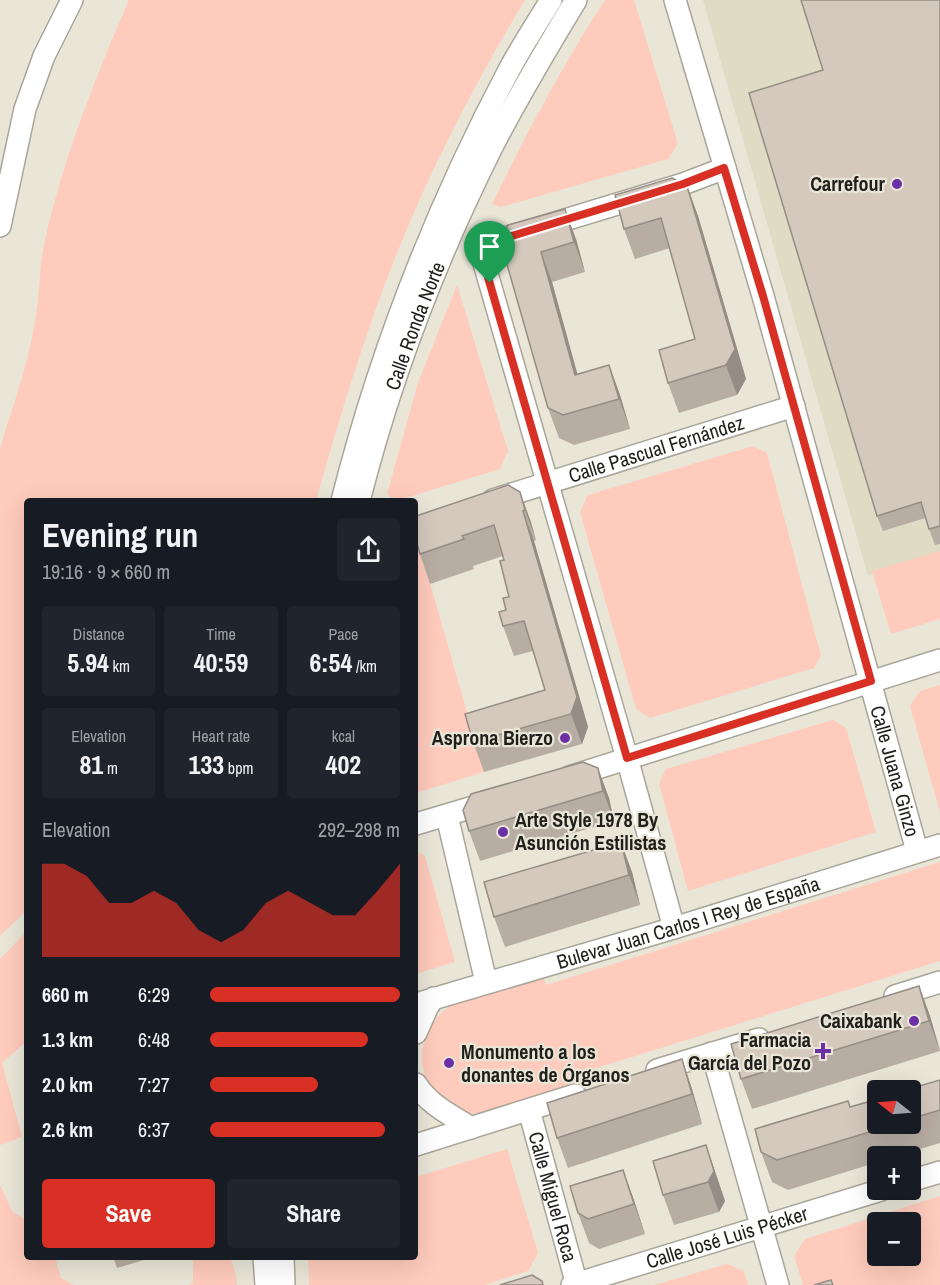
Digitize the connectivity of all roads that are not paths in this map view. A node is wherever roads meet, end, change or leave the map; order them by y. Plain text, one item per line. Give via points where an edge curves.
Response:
1 (551, 0) edge
2 (576, 0) edge
3 (675, 0) edge
4 (71, 5) edge
5 (724, 168) junction
6 (457, 225) junction
7 (0, 226) edge
8 (479, 246) junction
9 (794, 406) junction
10 (549, 483) junction
11 (343, 498) edge
12 (360, 498) edge
13 (477, 504) edge
14 (940, 660) edge
15 (871, 681) junction
16 (627, 758) junction
17 (549, 783) edge
18 (504, 798) edge
19 (447, 816) junction
20 (418, 823) edge
21 (940, 845) edge
22 (917, 851) junction
23 (674, 928) junction
24 (486, 982) junction
25 (940, 982) edge
26 (425, 1001) edge
27 (879, 1001) edge
28 (418, 1029) edge
29 (782, 1031) edge
30 (712, 1053) junction
31 (638, 1076) edge
32 (418, 1087) edge
33 (594, 1090) edge
34 (529, 1110) junction
35 (471, 1128) junction
36 (418, 1144) edge
37 (940, 1172) edge
38 (921, 1178) edge
39 (867, 1194) edge
40 (761, 1226) junction
41 (264, 1260) edge
42 (282, 1260) edge
43 (575, 1284) edge
44 (266, 1285) edge
45 (284, 1285) edge
46 (778, 1285) edge

1 - 11 street, Calle Ronda Norte via 510,69 453,185 384,358
2 - 6 street, Calle Ronda Norte via 528,79
3 - 5 street, Calle Juana Ginzo
4 - 7 street via 44,56 25,109
5 - 8 street
5 - 9 street, Calle Juana Ginzo
6 - 8 street
6 - 12 street, Calle Ronda Norte via 430,283 404,355
8 - 10 street
9 - 10 street, Calle Pascual Fernández
9 - 15 street, Calle Juana Ginzo
10 - 13 street, Calle Pascual Fernández
10 - 16 street
14 - 15 street
15 - 16 street
15 - 22 street, Calle Juana Ginzo
16 - 17 street
16 - 23 street
18 - 19 street
19 - 20 street
19 - 24 street
21 - 22 street, Bulevar Juan Carlos I Rey de España
22 - 23 street, Bulevar Juan Carlos I Rey de España
23 - 24 street, Bulevar Juan Carlos I Rey de España
24 - 26 street, Bulevar Juan Carlos I Rey de España
25 - 27 street
26 - 28 street, Bulevar Juan Carlos I Rey de España via 428,1006
29 - 30 street
30 - 31 street
30 - 40 street
32 - 35 street via 432,1102
33 - 34 street
34 - 35 street
34 - 43 street, Calle Miguel Roca
35 - 36 street
37 - 38 street
39 - 40 street, Calle José Luis Pécker
40 - 43 street, Calle José Luis Pécker
40 - 46 street
41 - 44 street
42 - 45 street

